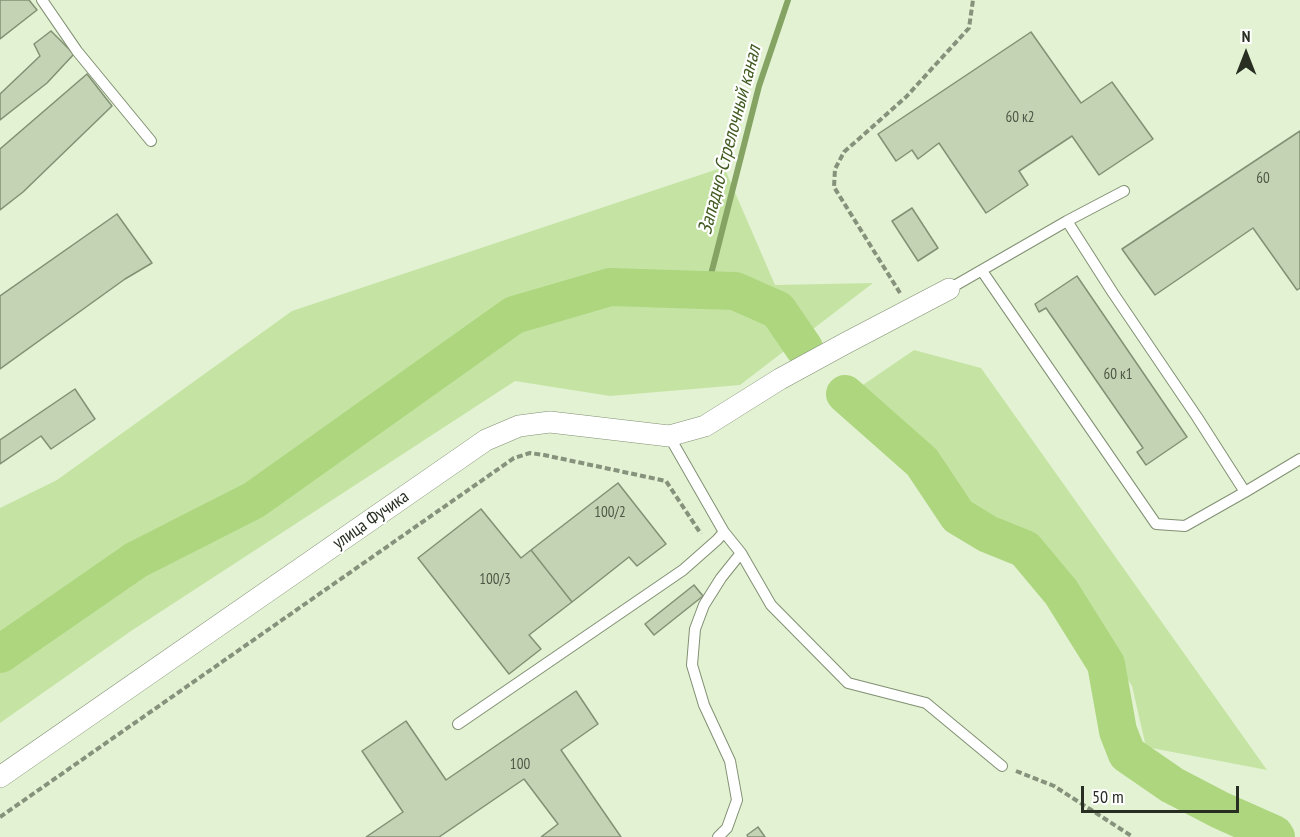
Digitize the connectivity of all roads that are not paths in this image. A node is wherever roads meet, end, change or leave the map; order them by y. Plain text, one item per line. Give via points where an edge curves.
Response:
1 (42, 0) edge
2 (151, 141) dead end
3 (1124, 191) dead end
4 (1067, 221) junction
5 (982, 271) junction
6 (949, 289) joint
7 (669, 436) junction
8 (1300, 459) edge
9 (1245, 492) junction
10 (724, 532) junction
11 (741, 554) junction
12 (458, 724) dead end
13 (1002, 766) road end
14 (0, 777) edge
15 (718, 837) edge

1 - 2 lane via 77,51
3 - 4 lane
4 - 5 lane
4 - 9 lane
5 - 6 lane
5 - 9 lane via 1156,524 1185,526
6 - 7 street, улица Фучика via 780,379 705,426
7 - 10 lane
7 - 14 street, улица Фучика via 550,422 519,426 486,440
8 - 9 lane
10 - 11 lane
10 - 12 lane via 683,570
11 - 13 lane via 771,606 848,683 926,703
11 - 15 lane via 704,606 695,629 692,665 704,705 730,761 737,800 727,828

